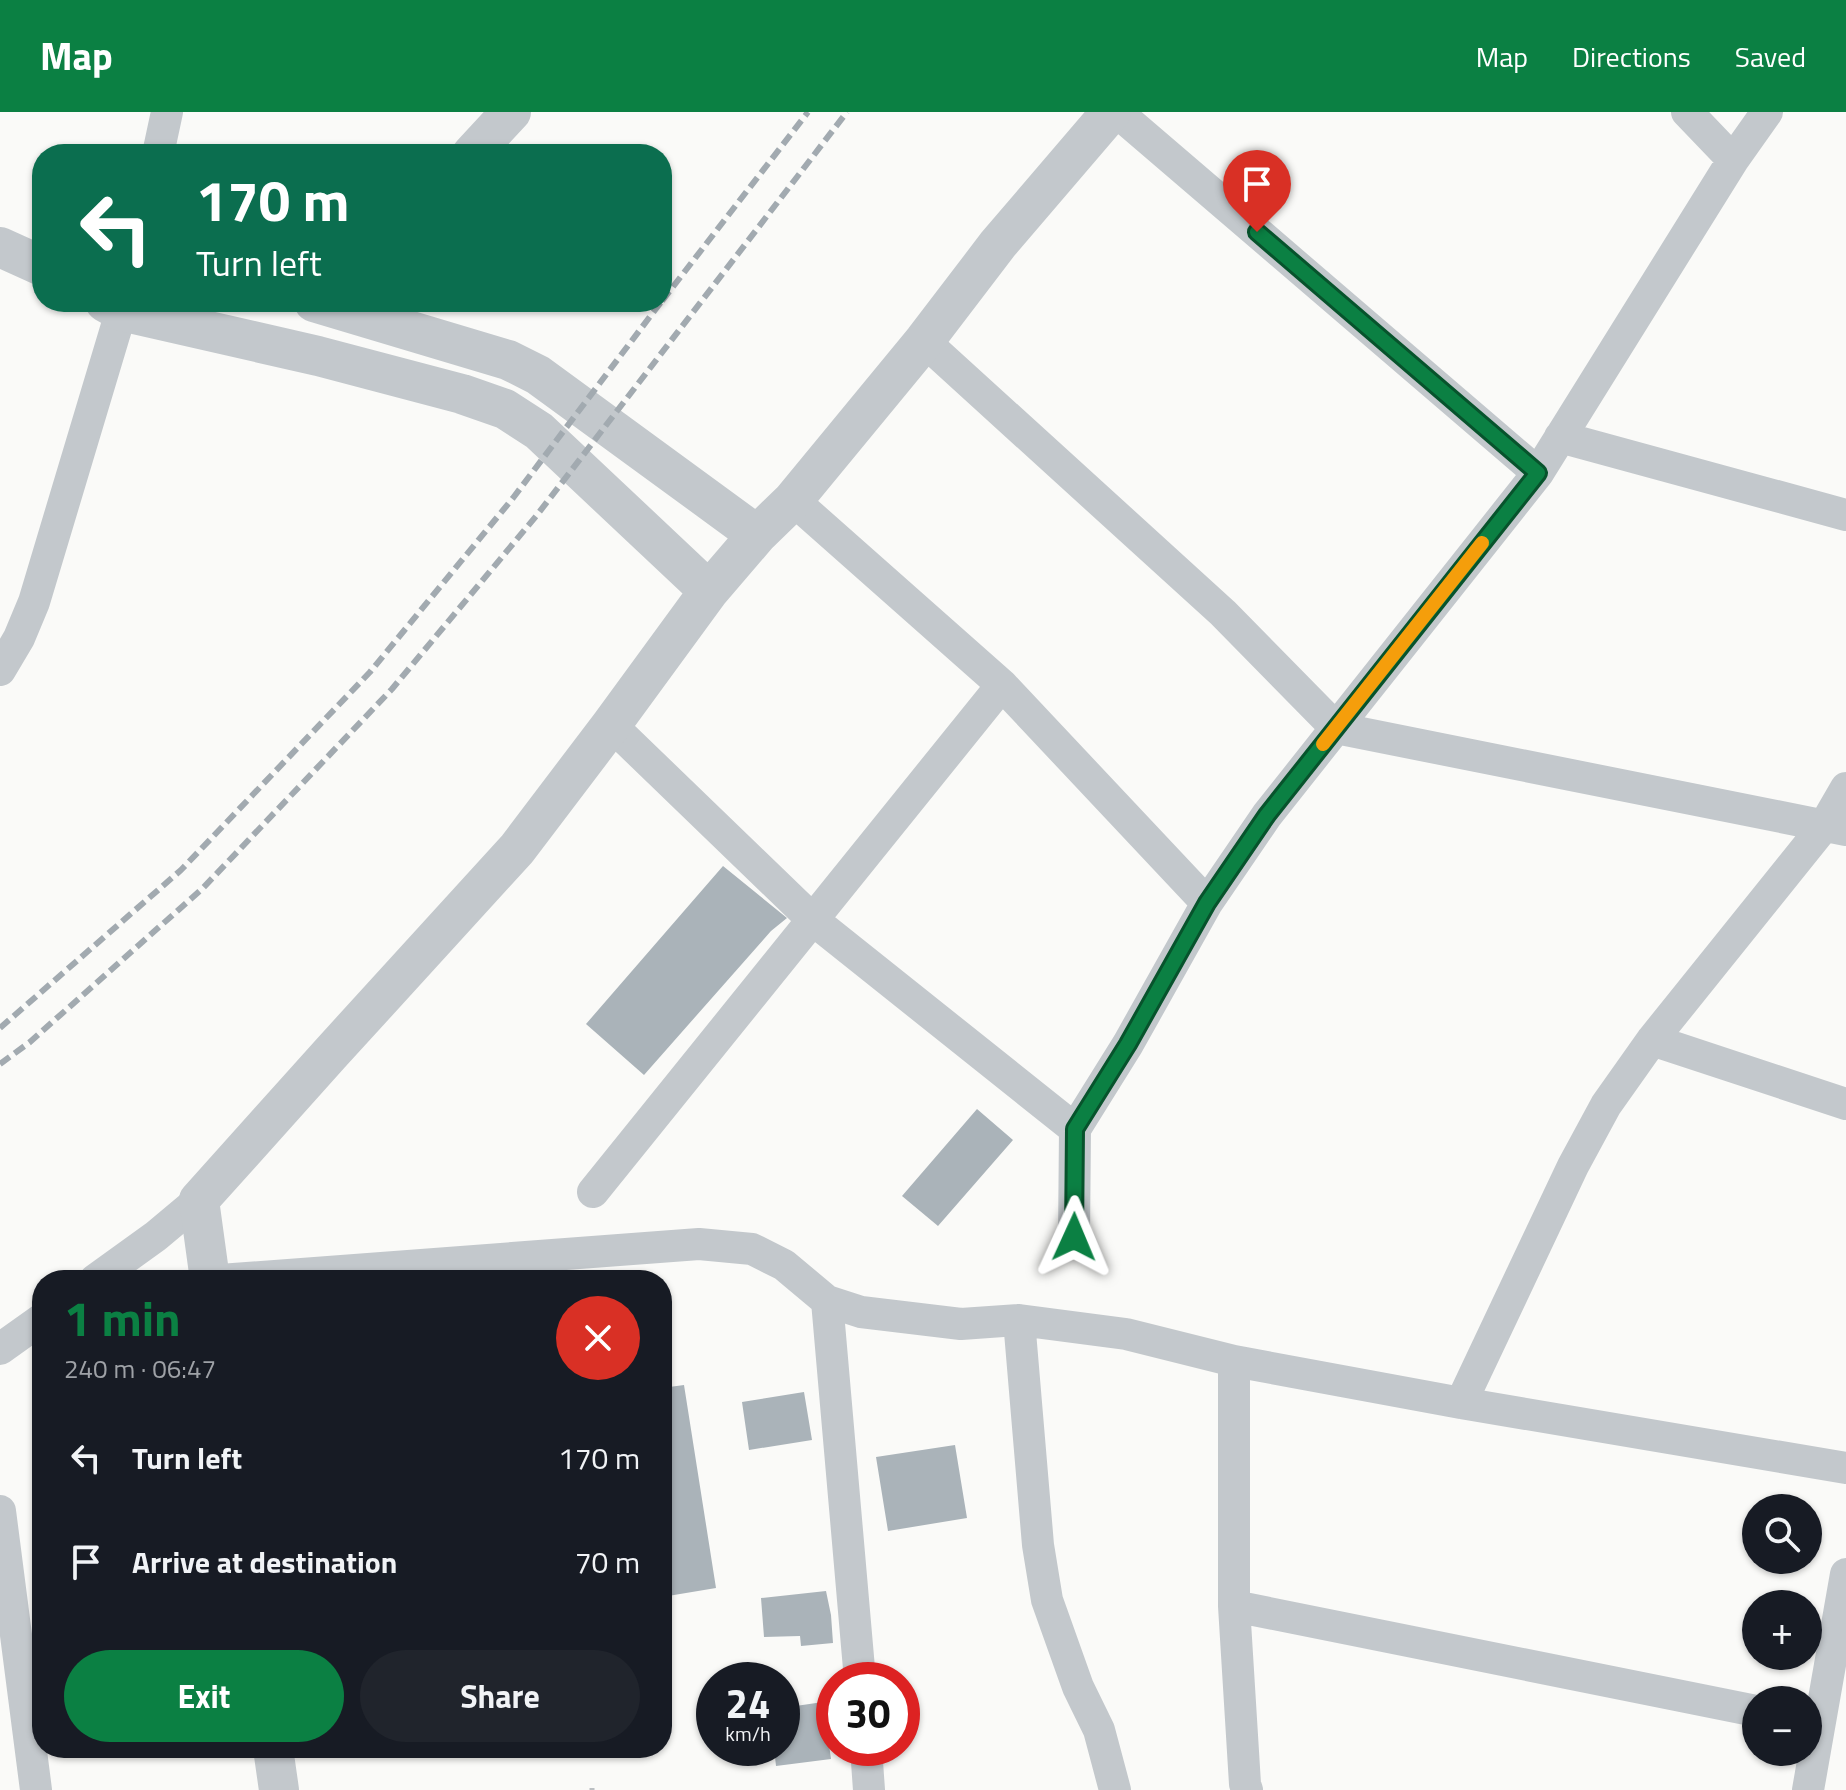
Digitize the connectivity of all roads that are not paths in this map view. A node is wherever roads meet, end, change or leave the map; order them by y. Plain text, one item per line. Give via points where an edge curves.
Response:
1 (167, 112) edge
2 (511, 112) edge
3 (1114, 112) edge
4 (1687, 112) edge
5 (1767, 112) edge
6 (160, 144) edge
7 (481, 144) edge
8 (1733, 160) junction
9 (115, 312) edge
10 (145, 312) edge
11 (356, 312) edge
12 (924, 341) junction
13 (1560, 437) junction
14 (1538, 473) junction
15 (793, 500) junction
16 (1846, 515) edge
17 (757, 535) junction
18 (709, 591) junction
19 (0, 670) edge
20 (1002, 685) junction
21 (611, 725) junction
22 (1336, 728) junction
23 (1846, 788) edge
24 (1835, 828) edge
25 (1207, 903) junction
26 (813, 920) junction
27 (1652, 1040) junction
28 (1846, 1104) edge
29 (1075, 1129) junction
30 (593, 1192) dead end
31 (199, 1200) junction
32 (1074, 1237) dead end
33 (109, 1270) edge
34 (209, 1270) edge
35 (353, 1270) edge
36 (827, 1301) junction
37 (1019, 1320) junction
38 (32, 1326) edge
39 (0, 1349) edge
40 (1234, 1361) junction
41 (1461, 1403) junction
42 (1846, 1468) edge
43 (0, 1511) edge
44 (1846, 1574) edge
45 (1234, 1606) junction
46 (858, 1662) edge
47 (1822, 1686) edge
48 (1742, 1708) edge
49 (274, 1758) edge
50 (867, 1766) edge
51 (1810, 1766) edge
52 (36, 1790) edge
53 (279, 1790) edge
54 (869, 1790) edge
55 (1115, 1790) edge
56 (1247, 1790) edge
57 (1808, 1790) edge

1 - 6 street
2 - 7 street
3 - 12 street via 998,244
3 - 14 street
4 - 8 street
5 - 8 street
8 - 13 street
9 - 19 street via 34,602
10 - 18 street via 505,409 539,431
11 - 17 street via 508,360 538,375
12 - 15 street
12 - 22 street via 1223,613
13 - 14 street
13 - 16 street
14 - 22 street
15 - 17 street
15 - 20 street
17 - 18 street
18 - 21 street
20 - 25 street
20 - 26 street
21 - 26 street
21 - 31 street via 517,849
22 - 24 street
22 - 25 street
23 - 24 street
24 - 27 street
25 - 29 street
26 - 29 street
26 - 30 street
27 - 28 street
27 - 41 street via 1606,1105 1573,1166
29 - 32 street
31 - 33 street
31 - 34 street
35 - 36 street via 699,1244 752,1249 784,1265
36 - 37 street via 861,1312 961,1324
36 - 46 street
37 - 40 street via 1126,1334
37 - 55 street via 1047,1600 1099,1730
38 - 39 street
40 - 41 street
40 - 45 street
41 - 42 street
43 - 52 street
44 - 47 street
45 - 48 street
45 - 56 street
49 - 53 street
50 - 54 street
51 - 57 street

